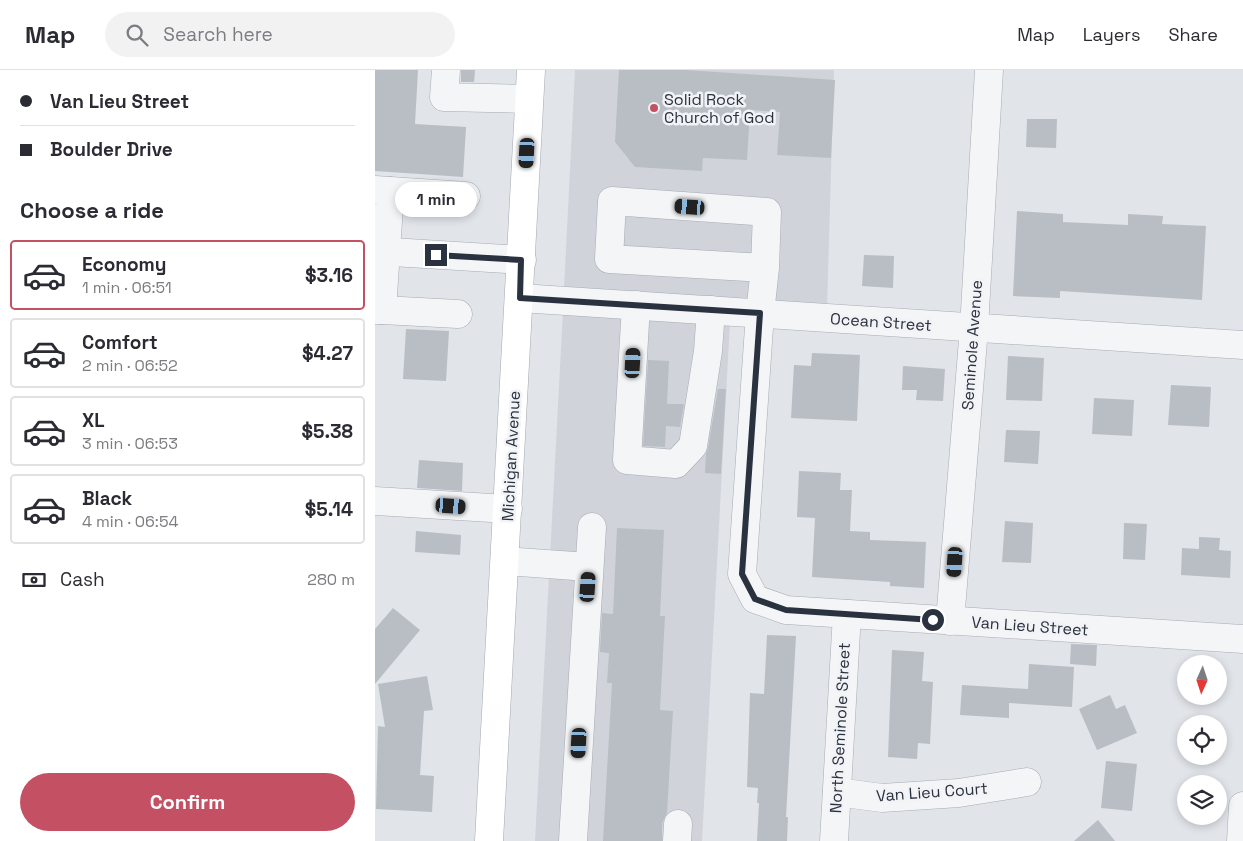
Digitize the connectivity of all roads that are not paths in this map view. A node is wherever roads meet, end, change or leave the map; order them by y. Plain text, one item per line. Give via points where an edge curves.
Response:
1 (446, 70) edge
2 (531, 70) edge
3 (989, 70) edge
4 (529, 99) junction
5 (382, 190) edge
6 (466, 196) dead end
7 (381, 251) edge
8 (521, 260) junction
9 (765, 268) junction
10 (520, 298) junction
11 (636, 305) junction
12 (378, 310) edge
13 (711, 310) junction
14 (760, 313) junction
15 (458, 314) dead end
16 (974, 328) junction
17 (1243, 345) edge
18 (375, 501) edge
19 (508, 509) junction
20 (592, 527) dead end
21 (505, 561) junction
22 (589, 567) junction
23 (847, 614) junction
24 (950, 620) junction
25 (1243, 639) edge
26 (1027, 782) dead end
27 (837, 792) junction
28 (1243, 806) edge
29 (489, 841) edge
30 (573, 841) edge
31 (834, 841) edge
32 (1241, 841) edge

1 - 4 street via 444,97
2 - 4 main road, Michigan Avenue
3 - 16 street, Seminole Avenue
4 - 8 main road, Michigan Avenue
5 - 6 street
5 - 7 street
7 - 8 street
7 - 12 street
8 - 10 main road, Michigan Avenue
9 - 9 street, Van Lieu Street via 767,212 612,201 609,259
9 - 14 street, Van Lieu Street
10 - 11 street, Ocean Street
10 - 19 main road, Michigan Avenue
11 - 13 street, Ocean Street
11 - 13 street via 627,460 676,464 693,446
12 - 15 street
13 - 14 street, Ocean Street
14 - 16 street, Ocean Street
14 - 23 street, Van Lieu Street via 742,574 755,599 786,610
16 - 17 street, Ocean Street
16 - 24 street, Seminole Avenue
18 - 19 street
19 - 21 main road, Michigan Avenue
20 - 22 street
21 - 22 street
21 - 29 main road, Michigan Avenue
22 - 30 street
23 - 24 street, Van Lieu Street
23 - 27 street, North Seminole Street
24 - 25 street, Van Lieu Street
26 - 27 street, Van Lieu Court via 959,793 882,798
27 - 31 street, North Seminole Street
28 - 32 street

